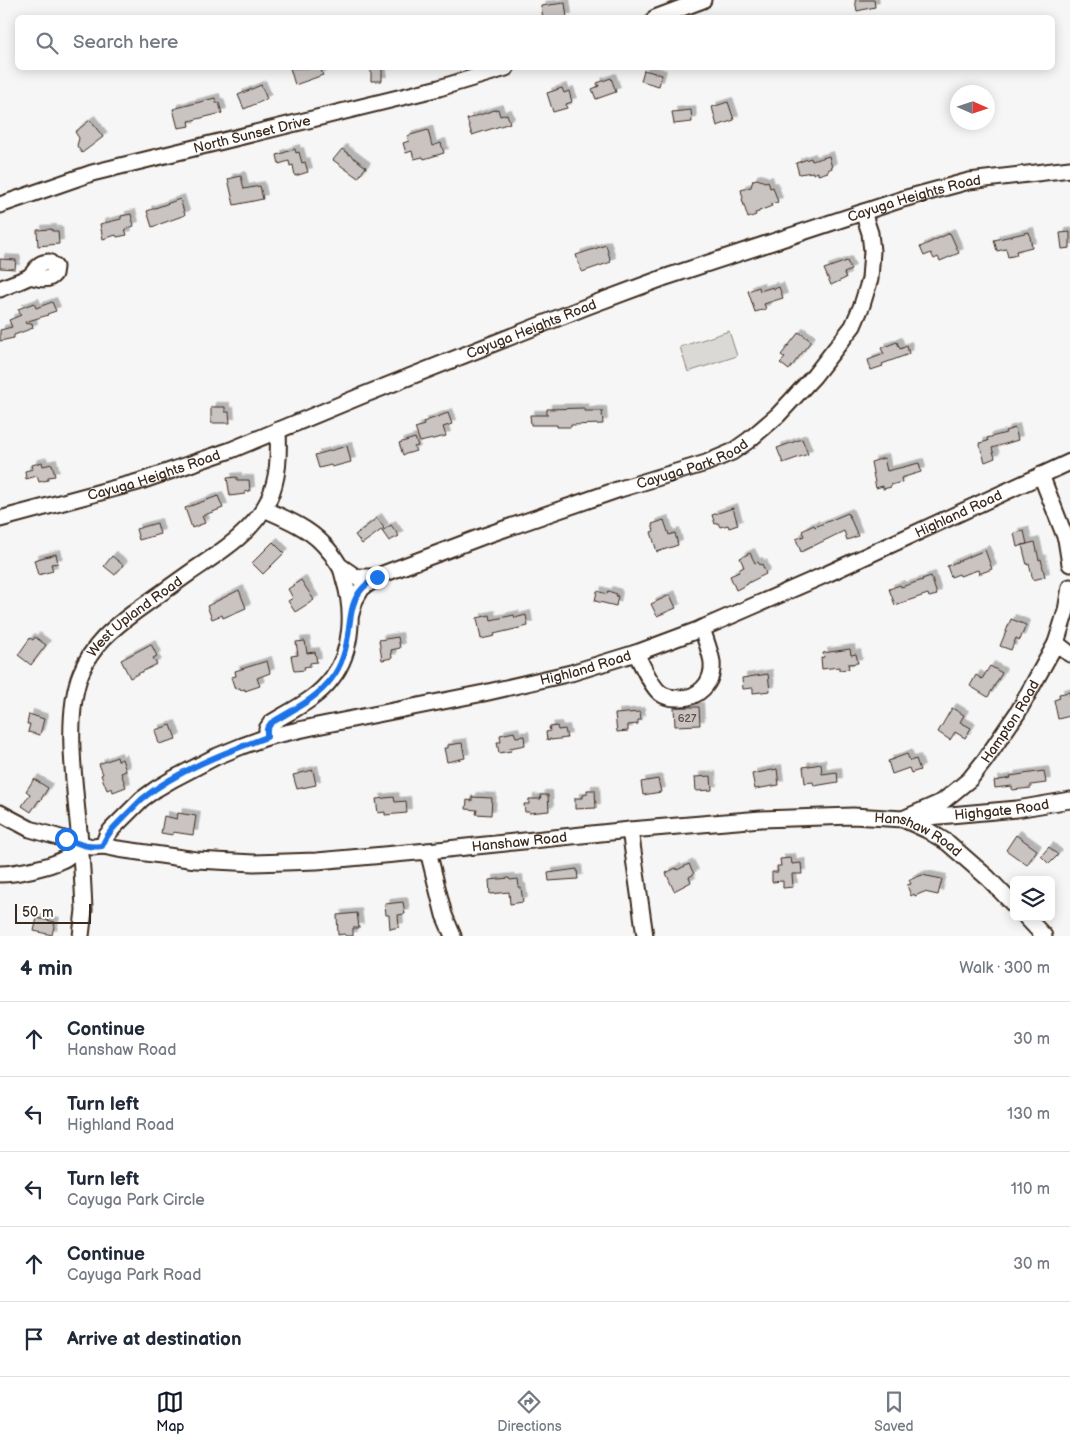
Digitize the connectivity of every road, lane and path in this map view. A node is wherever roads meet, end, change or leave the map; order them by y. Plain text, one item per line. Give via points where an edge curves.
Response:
1 (703, 0) edge
2 (663, 15) edge
3 (499, 70) edge
4 (1070, 169) edge
5 (0, 205) edge
6 (863, 212) junction
7 (30, 276) dead end
8 (0, 289) edge
9 (278, 430) junction
10 (1070, 462) edge
11 (1041, 475) junction
12 (264, 509) junction
13 (0, 519) edge
14 (1070, 564) edge
15 (340, 566) junction
16 (377, 577) junction
17 (1070, 587) edge
18 (351, 614) junction
19 (702, 628) junction
20 (1056, 643) junction
21 (636, 653) junction
22 (1070, 654) edge
23 (267, 737) junction
24 (1070, 800) edge
25 (0, 813) edge
26 (903, 819) junction
27 (630, 830) junction
28 (80, 845) junction
29 (102, 846) junction
30 (428, 851) junction
31 (0, 874) edge
32 (1010, 901) edge
33 (1030, 921) edge
34 (81, 936) edge
35 (453, 936) edge
36 (645, 936) edge
37 (1044, 936) edge

1 - 2 street
3 - 5 street, North Sunset Drive via 439,88 92,173
4 - 6 street, Cayuga Heights Road via 969,181
6 - 9 street, Cayuga Heights Road via 663,278
6 - 16 street, Cayuga Park Road via 870,233 872,265 853,326 814,376 778,415 749,440 732,452 706,463 481,537
7 - 8 street
9 - 12 street, West Upland Road via 276,480
9 - 13 street, Cayuga Heights Road via 138,482
10 - 11 street, Highland Road
11 - 14 street via 1066,539
11 - 19 street, Highland Road
12 - 15 street via 306,530 323,543
12 - 28 street, West Upland Road via 243,533 213,557 117,625 99,642 86,663 77,685 72,722
15 - 16 street, Cayuga Park Road via 356,577
15 - 18 street
16 - 18 street, Cayuga Park Road via 362,588
17 - 20 street, Hampton Road
18 - 23 street via 346,650 333,678 312,698 271,723
19 - 21 street, Highland Road
19 - 21 street via 712,663 707,685 693,696 669,698 658,692
20 - 22 street
20 - 26 street, Hampton Road via 1018,712 970,779 942,802
21 - 23 street, Highland Road via 571,673 484,693
23 - 29 street, Highland Road via 215,757 156,789 113,828
24 - 26 street, Highgate Road
25 - 28 street, Hanshaw Road via 30,829
26 - 27 street, Hanshaw Road via 853,816 770,819
26 - 32 street, Hanshaw Road via 948,843
27 - 30 street, Hanshaw Road
27 - 36 street
28 - 29 street, Hanshaw Road
28 - 31 street via 63,860
28 - 34 street, West Upland Road via 84,910
29 - 30 street, Hanshaw Road via 236,863 317,861
30 - 35 street via 444,916
33 - 37 street

